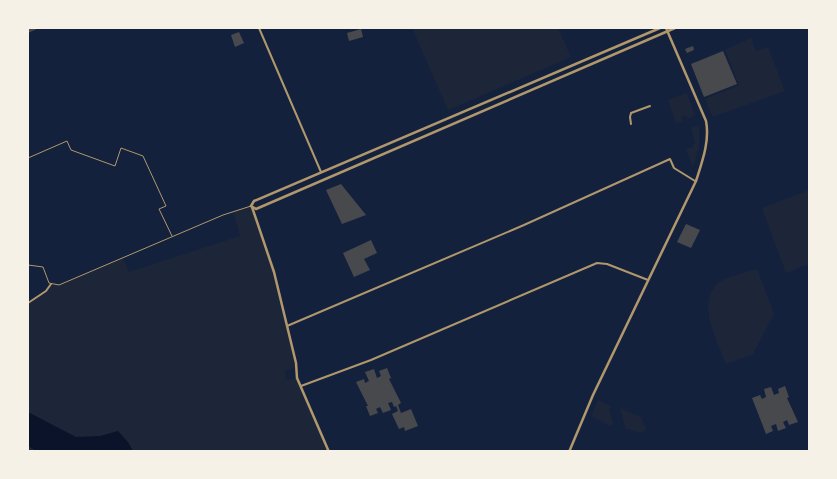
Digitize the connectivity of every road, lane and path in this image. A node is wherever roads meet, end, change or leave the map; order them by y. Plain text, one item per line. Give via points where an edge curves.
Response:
1 (259, 28) edge
2 (660, 28) edge
3 (675, 28) edge
4 (667, 29) edge
5 (650, 106) dead end
6 (631, 124) dead end
7 (28, 158) edge
8 (321, 172) junction
9 (696, 181) junction
10 (251, 206) junction
11 (172, 237) junction
12 (28, 265) edge
13 (648, 280) junction
14 (51, 284) junction
15 (28, 304) edge
16 (286, 326) junction
17 (300, 386) junction
18 (329, 452) edge
19 (569, 452) edge

1 - 8 street
2 - 8 street
3 - 4 street
4 - 9 street via 707,127
4 - 10 street via 256,209
5 - 6 street via 632,113
7 - 11 lane via 67,141 71,150 115,166 122,148 143,156 166,206 159,209
8 - 10 street via 254,201
9 - 13 street
9 - 16 street via 674,168 670,159
10 - 11 lane
10 - 16 street via 274,272
11 - 14 lane via 58,285
12 - 14 lane via 43,266
13 - 17 street via 597,263 372,360
13 - 19 street
14 - 15 street
16 - 17 street
17 - 18 street

